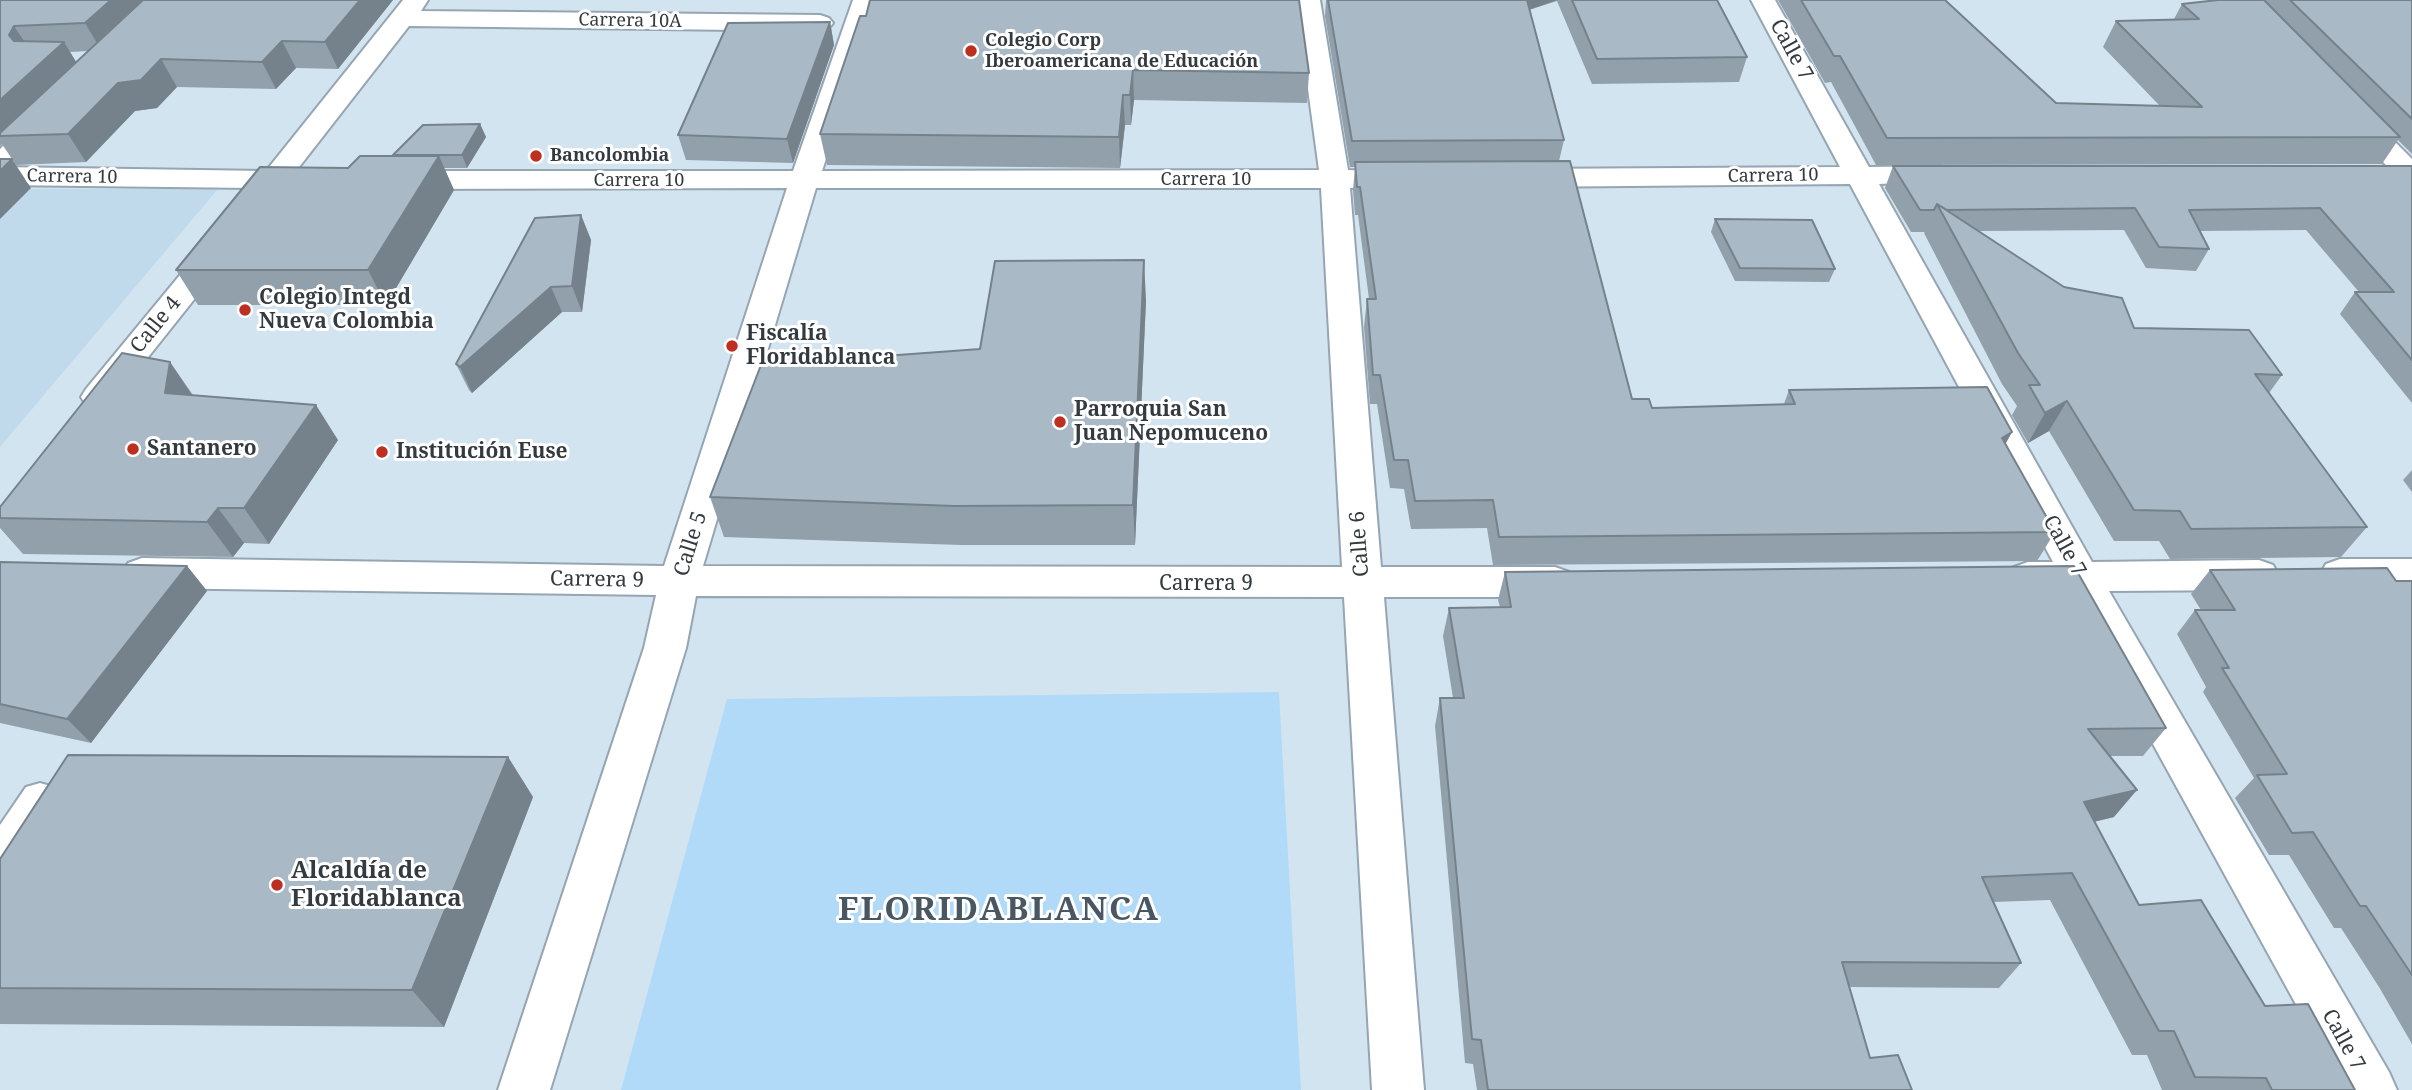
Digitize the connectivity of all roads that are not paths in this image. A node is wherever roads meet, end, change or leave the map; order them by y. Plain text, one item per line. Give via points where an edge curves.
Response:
1 (1308, 0) edge
2 (1763, 0) edge
3 (409, 9) edge
4 (862, 12) edge
5 (2336, 97) edge
6 (62, 103) edge
7 (0, 163) edge
8 (1859, 175) junction
9 (1970, 175) edge
10 (0, 176) edge
11 (2371, 176) edge
12 (2412, 176) edge
13 (1500, 178) edge
14 (1431, 179) edge
15 (274, 180) junction
16 (330, 180) edge
17 (372, 180) edge
18 (1335, 180) junction
19 (804, 181) junction
20 (77, 423) edge
21 (111, 573) edge
22 (2412, 574) edge
23 (2081, 577) junction
24 (1998, 578) edge
25 (679, 581) junction
26 (1584, 582) edge
27 (1363, 584) junction
28 (58, 774) edge
29 (0, 857) edge
30 (524, 1090) edge
31 (1398, 1090) edge
32 (2371, 1090) edge

1 - 18 street, Calle 6
2 - 8 street, Calle 7
3 - 4 street, Carrera 10A
3 - 15 street, Calle 4
4 - 19 street, Calle 5
5 - 12 street
6 - 7 lane
8 - 9 street, Carrera 10
8 - 13 street, Carrera 10
8 - 23 street, Calle 7
10 - 15 street, Carrera 10
11 - 12 street
14 - 18 street, Carrera 10
15 - 16 street, Carrera 10
15 - 20 street, Calle 4
17 - 19 street, Carrera 10
18 - 19 street, Carrera 10
18 - 27 street, Calle 6
19 - 25 street, Calle 5
21 - 25 street, Carrera 9
22 - 23 street
23 - 24 street
23 - 32 street, Calle 7
25 - 27 street, Carrera 9
25 - 30 street, Calle 5 via 665,648
26 - 27 street, Carrera 9
27 - 31 street, Calle 6
28 - 29 lane

